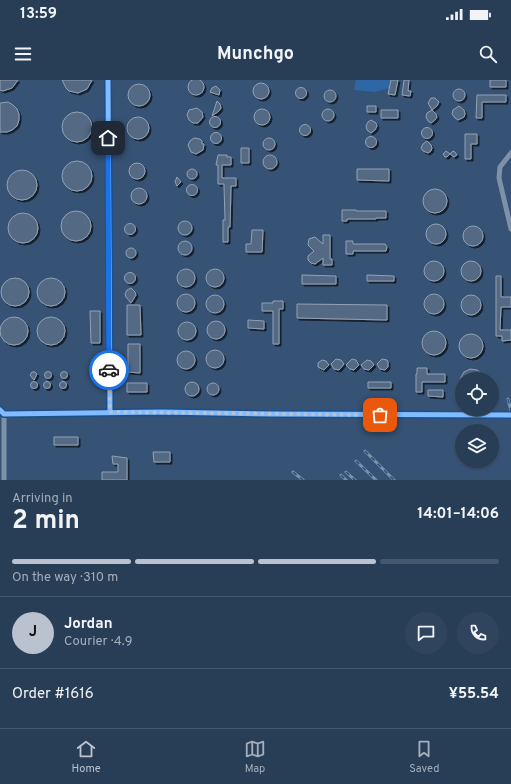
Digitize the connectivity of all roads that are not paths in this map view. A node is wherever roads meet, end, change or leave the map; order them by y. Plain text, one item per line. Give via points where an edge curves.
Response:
1 (108, 80) edge
2 (511, 153) edge
3 (511, 229) edge
4 (2, 412) edge
5 (110, 412) junction
6 (511, 415) edge
7 (4, 480) edge

1 - 5 street
2 - 3 street via 500,167 500,178
4 - 5 street
4 - 7 street
5 - 6 street

